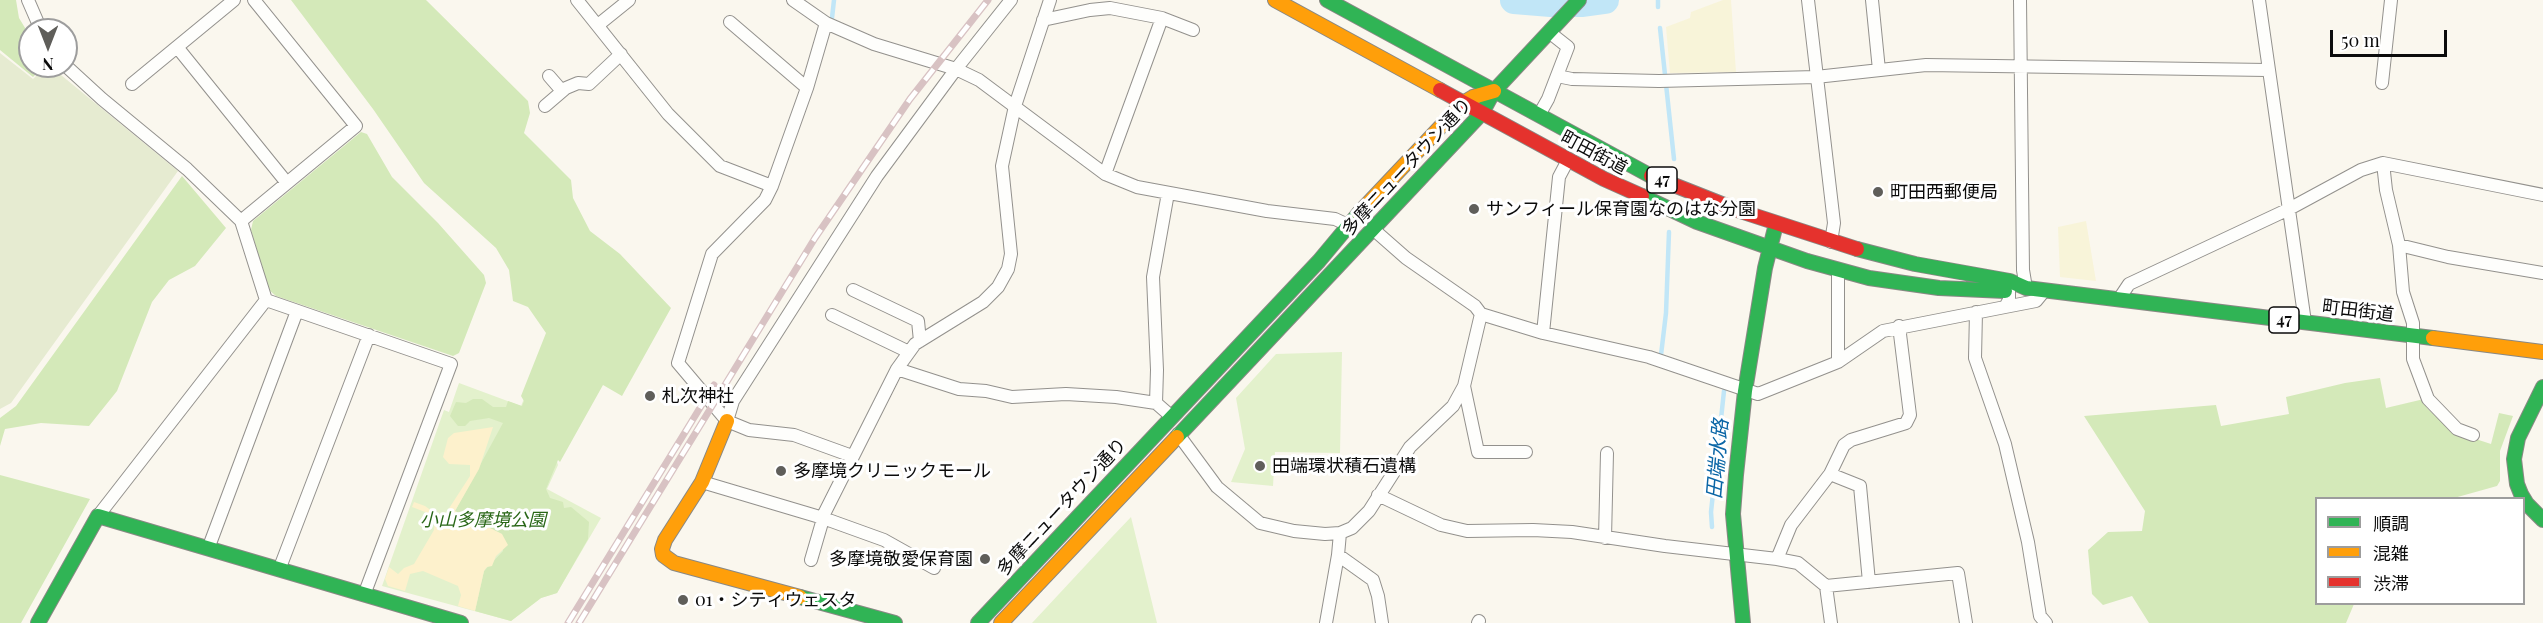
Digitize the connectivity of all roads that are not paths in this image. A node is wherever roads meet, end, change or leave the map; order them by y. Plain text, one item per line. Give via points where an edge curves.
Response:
1 (28, 0) edge
2 (234, 0) edge
3 (254, 0) edge
4 (577, 0) edge
5 (629, 0) edge
6 (793, 0) edge
7 (1011, 0) edge
8 (1050, 0) edge
9 (1275, 0) edge
10 (1327, 0) edge
11 (1579, 0) edge
12 (1808, 0) edge
13 (1872, 0) edge
14 (2020, 0) edge
15 (2259, 0) edge
16 (2391, 0) edge
17 (36, 18) edge
18 (1162, 18) junction
19 (1043, 20) junction
20 (730, 22) dead end
21 (826, 23) junction
22 (598, 26) junction
23 (1193, 30) dead end
24 (1550, 31) junction
25 (177, 47) junction
26 (621, 54) junction
27 (2020, 66) junction
28 (956, 69) junction
29 (1879, 70) junction
30 (2267, 70) junction
31 (78, 76) edge
32 (549, 76) dead end
33 (1557, 76) junction
34 (1816, 77) junction
35 (2382, 83) dead end
36 (132, 84) dead end
37 (807, 88) junction
38 (562, 91) junction
39 (1494, 91) junction
40 (1463, 103) junction
41 (545, 106) dead end
42 (1015, 106) junction
43 (1482, 113) junction
44 (1539, 116) junction
45 (1568, 160) junction
46 (2383, 163) junction
47 (1105, 174) junction
48 (287, 183) junction
49 (772, 186) junction
50 (1168, 193) junction
51 (2543, 195) edge
52 (2289, 209) junction
53 (241, 221) junction
54 (1776, 224) junction
55 (1348, 225) junction
56 (1373, 229) junction
57 (1831, 242) junction
58 (2399, 245) junction
59 (1770, 249) junction
60 (1838, 270) junction
61 (2543, 273) edge
62 (2026, 288) junction
63 (853, 290) dead end
64 (2045, 290) junction
65 (2009, 291) junction
66 (2119, 299) junction
67 (266, 300) junction
68 (2005, 307) junction
69 (297, 311) junction
70 (1976, 312) junction
71 (1480, 314) junction
72 (832, 315) dead end
73 (2305, 322) junction
74 (1899, 326) junction
75 (1543, 333) junction
76 (369, 335) junction
77 (2412, 336) junction
78 (920, 341) junction
79 (909, 352) junction
80 (2543, 352) edge
81 (1838, 362) junction
82 (897, 369) junction
83 (1464, 386) junction
84 (2543, 387) edge
85 (1746, 391) junction
86 (1156, 403) junction
87 (1172, 417) junction
88 (727, 421) junction
89 (1178, 434) junction
90 (2473, 435) dead end
91 (1526, 452) dead end
92 (1606, 453) dead end
93 (852, 456) junction
94 (1830, 474) junction
95 (702, 482) junction
96 (1378, 495) junction
97 (2523, 497) edge
98 (2525, 501) edge
99 (98, 516) junction
100 (823, 518) junction
101 (2543, 520) edge
102 (1340, 533) junction
103 (1605, 538) junction
104 (208, 549) junction
105 (1735, 553) junction
106 (1338, 555) junction
107 (1777, 559) junction
108 (811, 560) dead end
109 (934, 568) dead end
110 (279, 570) junction
111 (1869, 582) junction
112 (1826, 586) junction
113 (364, 595) junction
114 (38, 623) edge
115 (461, 623) edge
116 (895, 623) edge
117 (978, 623) edge
118 (1001, 623) edge
119 (1326, 623) edge
120 (1382, 623) edge
121 (1743, 623) edge
122 (1831, 623) edge
123 (1966, 623) edge
124 (2046, 623) edge

1 - 17 street
2 - 25 street
3 - 48 street via 356,126
4 - 22 street
5 - 22 street
6 - 21 street
7 - 28 street
8 - 19 street
9 - 40 main road, 町田街道 / 47
10 - 39 main road, 町田街道 / 47
11 - 24 main road
12 - 34 street
13 - 29 street
14 - 27 street
15 - 30 street
16 - 35 street
18 - 19 street via 1110,9
18 - 23 street
18 - 47 street
19 - 42 street
20 - 37 street
21 - 28 street via 874,44
21 - 37 street
22 - 26 street
24 - 33 street via 1568,47
24 - 39 main road
25 - 36 street
25 - 48 street
26 - 38 street via 589,84 578,83
26 - 49 street via 668,114 720,166
27 - 29 street via 1926,65
27 - 30 street
27 - 62 street
28 - 42 street
28 - 88 street via 877,176 821,262 733,401
29 - 34 street
30 - 52 street
31 - 53 street via 187,169
32 - 38 street
33 - 34 street via 1664,81
33 - 44 street
34 - 57 street via 1834,223
37 - 49 street
38 - 41 street
39 - 40 main road, 多摩ニュータウン通り
39 - 43 main road, 多摩ニュータウン通り
39 - 44 main road, 町田街道 / 47
40 - 43 main road, 町田街道 / 47
40 - 55 main road, 多摩ニュータウン通り
42 - 47 street
42 - 78 street via 1002,166 1011,254 1008,269 983,302
43 - 45 main road, 町田街道 / 47
43 - 56 main road, 多摩ニュータウン通り
44 - 54 main road, 町田街道 / 47 via 1666,183
45 - 59 main road, 町田街道 / 47 via 1657,205
45 - 75 street via 1559,177
46 - 51 street
46 - 52 street via 2361,170
46 - 58 street
47 - 50 street via 1137,187
48 - 53 street
49 - 88 street via 765,200 712,254 678,363
50 - 55 street via 1335,219
50 - 86 street via 1153,277
52 - 66 street via 2129,284
52 - 73 street
53 - 67 street
54 - 57 main road, 町田街道 / 47
54 - 59 main road
55 - 87 main road, 多摩ニュータウン通り
56 - 71 street via 1406,258 1475,306
56 - 89 main road, 多摩ニュータウン通り
57 - 62 main road, 町田街道 / 47 via 1915,264 2010,281
58 - 61 street
58 - 77 street
59 - 60 main road, 町田街道 / 47
59 - 85 main road
60 - 65 main road, 町田街道 / 47 via 1904,284
60 - 81 street
62 - 64 main road, 町田街道 / 47
62 - 65 main road, 町田街道 / 47
63 - 78 street via 918,321
64 - 66 main road, 町田街道 / 47
64 - 68 street via 2036,301
65 - 68 street
66 - 73 main road, 町田街道 / 47
67 - 69 street
67 - 99 street
68 - 70 street
69 - 76 street
69 - 104 street
70 - 74 street
70 - 124 street via 1976,358 2005,444 2040,616
71 - 75 street
71 - 83 street
72 - 79 street
73 - 77 main road, 町田街道 / 47
74 - 81 street via 1883,330
74 - 94 street via 1910,415 1906,423 1844,445
75 - 85 street via 1648,357
76 - 110 street
76 - 113 street via 451,364
77 - 80 main road, 町田街道 / 47
77 - 90 street via 2413,359 2428,399 2457,429
78 - 79 street
79 - 82 street
81 - 85 street via 1758,394
82 - 86 street via 959,390 1012,397 1066,394
82 - 93 street
83 - 91 street via 1478,452
83 - 96 street via 1453,406 1410,447
84 - 97 main road via 2518,438 2514,459
85 - 105 main road via 1733,514
86 - 87 street
87 - 117 main road, 多摩ニュータウン通り
88 - 93 street via 749,430 794,435
88 - 95 main road
89 - 102 street via 1217,487 1260,523 1294,531
89 - 118 main road, 多摩ニュータウン通り
92 - 103 street
93 - 100 street
94 - 107 street via 1791,525
94 - 111 street via 1860,486
95 - 100 street
95 - 116 main road via 665,540 662,549 667,559
96 - 102 street via 1369,511 1352,528
96 - 103 street via 1441,525 1467,531 1533,530
98 - 101 main road
99 - 104 main road
99 - 114 main road
100 - 108 street
100 - 109 street via 884,540
102 - 106 street
103 - 105 street
104 - 110 main road
105 - 107 street
105 - 121 main road
106 - 119 street
106 - 120 street via 1373,580
107 - 112 street via 1798,563
110 - 113 main road
111 - 112 street
111 - 123 street via 1958,573
112 - 122 street
113 - 115 main road

